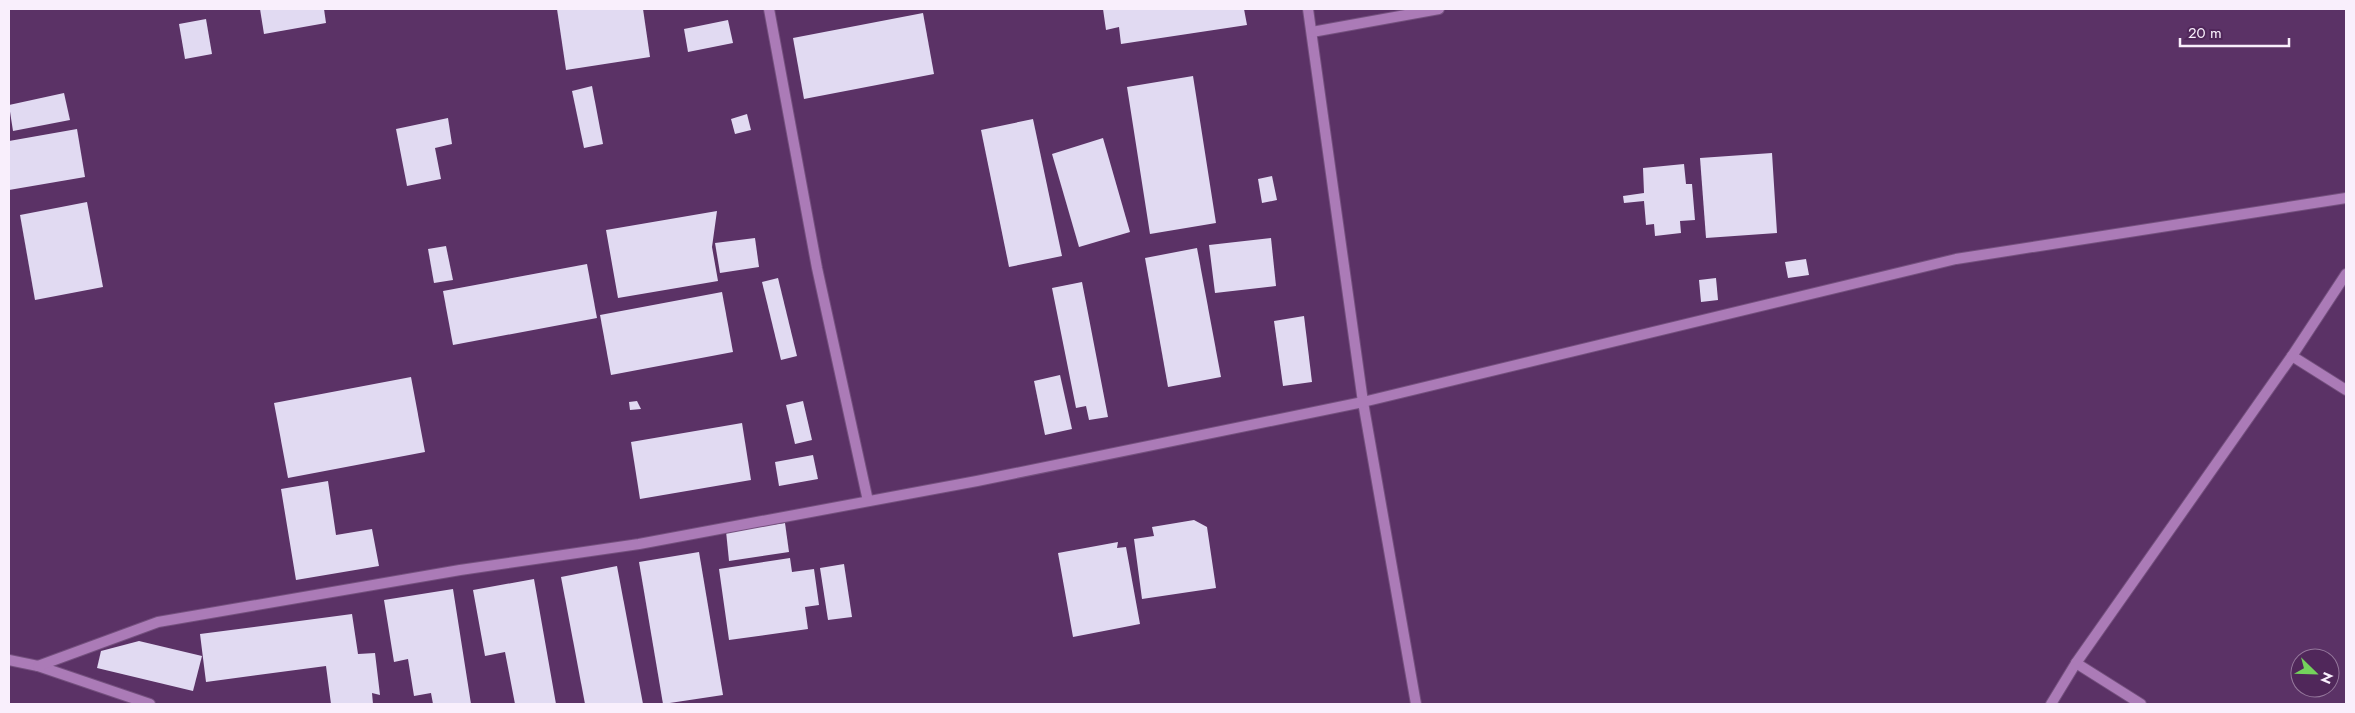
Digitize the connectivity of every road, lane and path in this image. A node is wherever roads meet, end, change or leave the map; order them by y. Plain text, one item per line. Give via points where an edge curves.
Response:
1 (769, 9) edge
2 (1308, 9) edge
3 (1440, 9) edge
4 (1312, 32) junction
5 (2346, 198) edge
6 (2346, 274) edge
7 (2292, 356) junction
8 (2346, 390) edge
9 (1363, 402) junction
10 (868, 501) junction
11 (9, 660) edge
12 (2076, 664) junction
13 (38, 666) junction
14 (150, 704) edge
15 (1416, 704) edge
16 (2051, 704) edge
17 (2141, 704) edge

1 - 10 street via 817,268
2 - 4 street
3 - 4 street
4 - 9 street
5 - 9 street via 1956,259
6 - 7 street
7 - 8 street
7 - 12 street
9 - 10 street
9 - 15 street
10 - 13 street via 640,544 460,570 158,622
11 - 13 street
12 - 16 street
12 - 17 street
13 - 14 street

